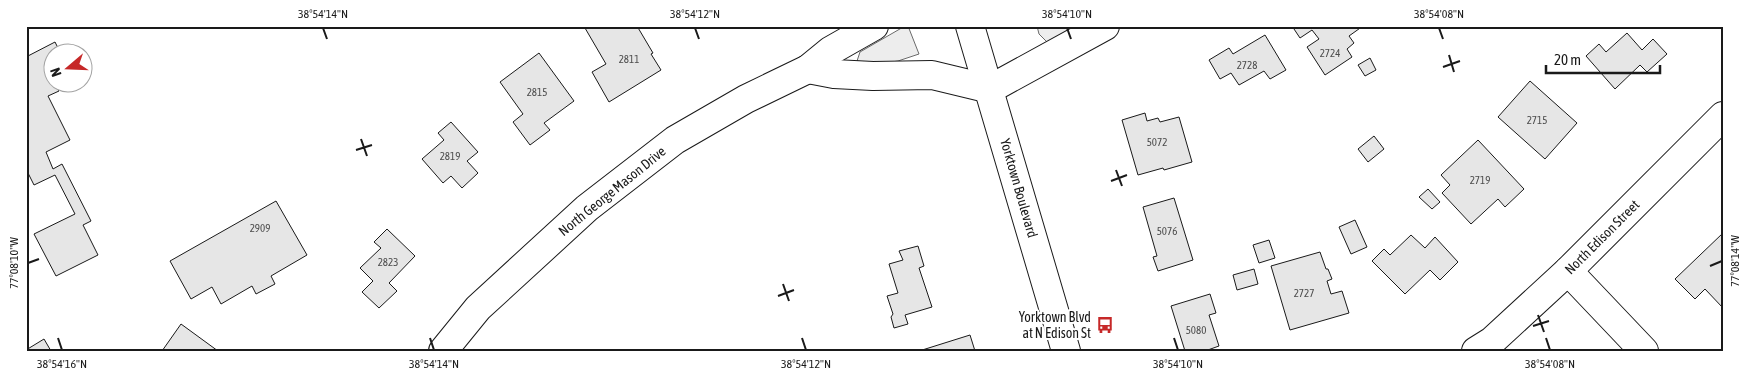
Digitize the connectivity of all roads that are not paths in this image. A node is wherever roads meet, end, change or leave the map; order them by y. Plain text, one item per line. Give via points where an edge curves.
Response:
1 (874, 26) edge
2 (970, 26) edge
3 (1105, 26) edge
4 (808, 69) junction
5 (990, 89) junction
6 (1723, 116) edge
7 (1568, 271) junction
8 (443, 351) edge
9 (1066, 351) edge
10 (1476, 351) edge
11 (1644, 351) edge

1 - 4 street, North George Mason Drive via 830,51
2 - 5 street, Yorktown Boulevard
3 - 5 street
4 - 5 street via 854,75 932,75
4 - 8 street, North George Mason Drive via 746,99 675,140 587,208 478,308
5 - 9 street, Yorktown Boulevard
6 - 7 street, North Edison Street
7 - 10 street, North Edison Street via 1492,341
7 - 11 street

